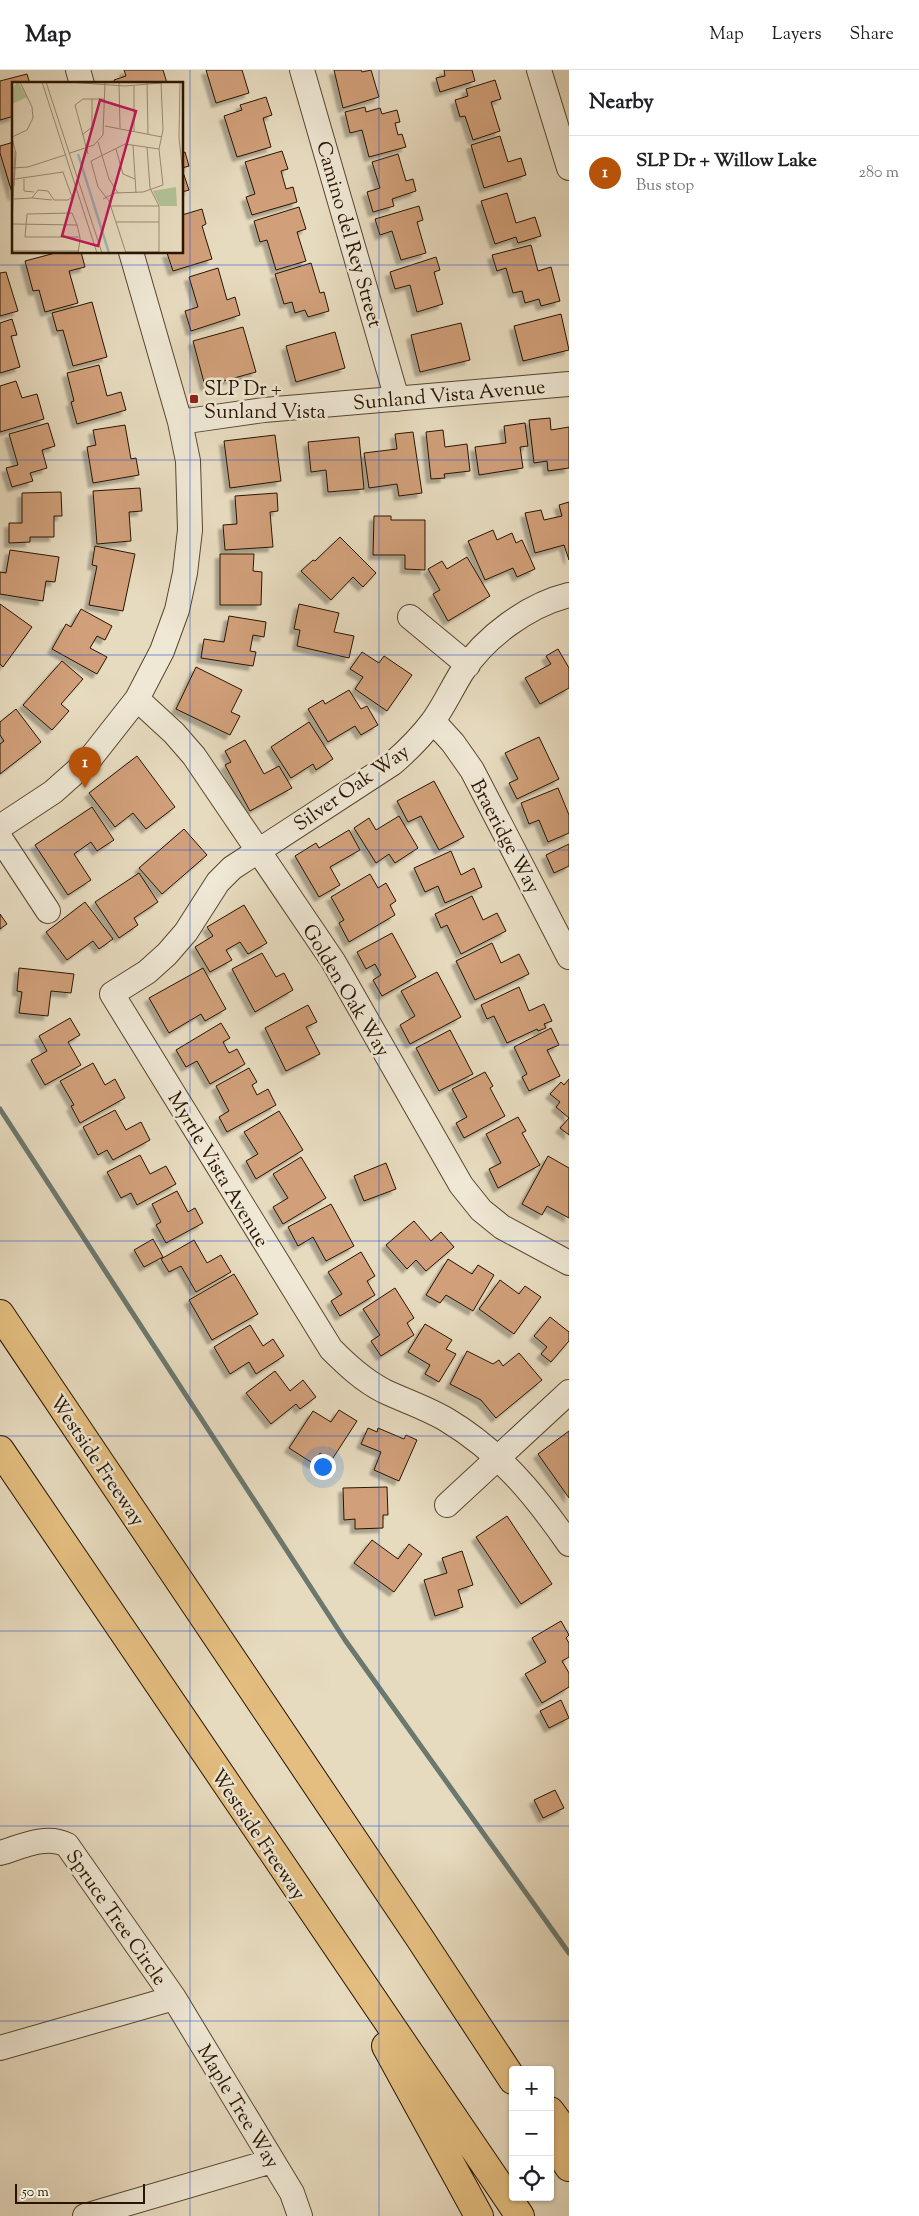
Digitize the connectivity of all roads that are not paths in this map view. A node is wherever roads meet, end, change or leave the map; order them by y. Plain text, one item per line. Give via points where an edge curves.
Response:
1 (302, 70) edge
2 (539, 70) edge
3 (569, 168) edge
4 (132, 254) edge
5 (569, 384) edge
6 (397, 399) junction
7 (180, 422) junction
8 (569, 595) edge
9 (410, 617) dead end
10 (468, 665) junction
11 (137, 698) junction
12 (433, 721) junction
13 (0, 827) edge
14 (0, 838) edge
15 (258, 850) junction
16 (48, 911) dead end
17 (569, 957) edge
18 (569, 1262) edge
19 (0, 1314) edge
20 (569, 1392) edge
21 (0, 1450) edge
22 (498, 1457) junction
23 (448, 1505) dead end
24 (569, 1544) edge
25 (0, 1853) edge
26 (313, 1913) junction
27 (419, 1936) junction
28 (174, 1998) junction
29 (0, 2048) edge
30 (516, 2066) edge
31 (509, 2074) edge
32 (554, 2117) edge
33 (569, 2136) edge
34 (554, 2144) edge
35 (272, 2160) junction
36 (569, 2167) edge
37 (85, 2216) edge
38 (300, 2216) edge
39 (479, 2216) edge
40 (520, 2216) edge

1 - 6 street, Camino del Rey Street
2 - 3 street
4 - 7 street
5 - 6 street, Sunland Vista Avenue
6 - 7 street, Sunland Vista Avenue via 256,411
7 - 11 street via 190,492 185,573 177,610 162,651
8 - 10 street, Silver Oak Way via 512,623
9 - 10 street
10 - 12 street, Silver Oak Way
11 - 13 street via 89,760 53,792
11 - 15 street, Golden Oak Way via 174,732 194,756
12 - 15 street, Silver Oak Way via 393,763
12 - 17 street, Braeridge Way via 472,770
14 - 16 street
15 - 18 street, Golden Oak Way via 337,968 460,1186 481,1210 502,1227
15 - 22 street, Myrtle Vista Avenue via 218,882 186,932 167,954 147,972 112,994 330,1348 368,1382 446,1420
19 - 27 highway, Westside Freeway
20 - 22 street
21 - 26 highway, Westside Freeway
22 - 23 street
22 - 24 street, Myrtle Vista Avenue via 537,1500
25 - 28 street, Spruce Tree Circle via 48,1839 67,1845
26 - 39 highway
26 - 40 highway, Westside Freeway
27 - 30 highway
27 - 31 highway, Westside Freeway
28 - 29 street
28 - 35 street, Maple Tree Way
32 - 33 highway
34 - 36 highway
35 - 37 street
35 - 38 street, Maple Tree Way via 292,2194

